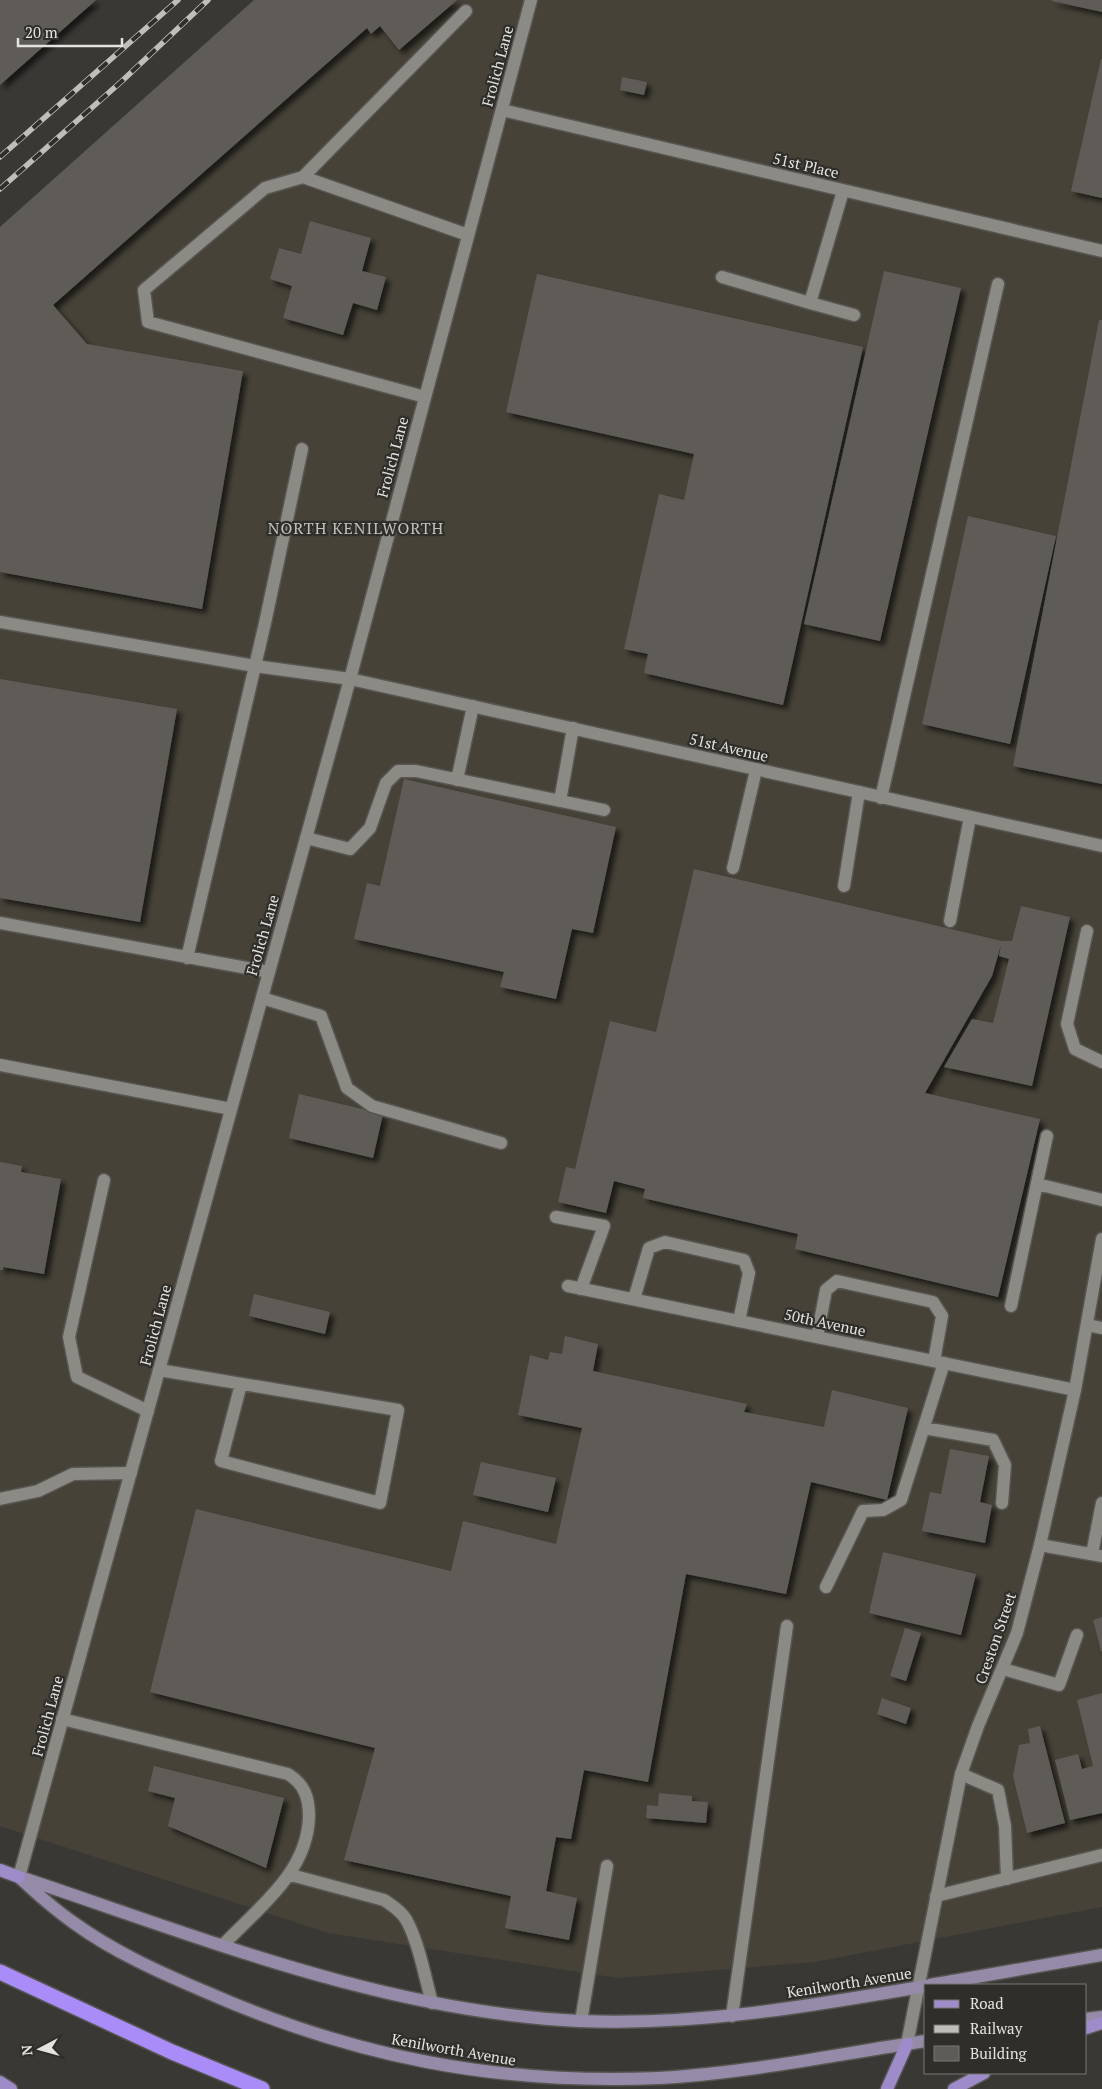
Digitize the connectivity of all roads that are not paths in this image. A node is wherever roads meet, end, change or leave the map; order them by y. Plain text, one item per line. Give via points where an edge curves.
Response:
1 (531, 0) edge
2 (466, 11) dead end
3 (502, 110) junction
4 (304, 178) junction
5 (843, 190) junction
6 (468, 235) junction
7 (1102, 251) edge
8 (722, 277) dead end
9 (998, 284) dead end
10 (810, 303) junction
11 (854, 315) dead end
12 (425, 397) junction
13 (302, 449) dead end
14 (0, 622) edge
15 (254, 666) junction
16 (350, 679) junction
17 (473, 706) junction
18 (573, 728) junction
19 (756, 770) junction
20 (457, 780) junction
21 (859, 792) junction
22 (881, 798) junction
23 (560, 800) junction
24 (604, 810) dead end
25 (970, 817) junction
26 (306, 838) junction
27 (1102, 846) edge
28 (733, 868) dead end
29 (844, 886) dead end
30 (950, 921) dead end
31 (0, 923) edge
32 (1087, 931) dead end
33 (186, 958) junction
34 (269, 972) junction
35 (262, 998) junction
36 (1102, 1062) edge
37 (0, 1065) edge
38 (231, 1109) junction
39 (1047, 1136) dead end
40 (501, 1143) dead end
41 (104, 1180) dead end
42 (1037, 1184) junction
43 (1102, 1200) edge
44 (556, 1217) dead end
45 (1102, 1239) edge
46 (634, 1299) junction
47 (1011, 1306) dead end
48 (739, 1321) junction
49 (1087, 1325) junction
50 (1102, 1328) edge
51 (817, 1337) junction
52 (939, 1362) junction
53 (159, 1370) junction
54 (241, 1384) junction
55 (1075, 1390) junction
56 (148, 1411) junction
57 (924, 1428) junction
58 (131, 1473) junction
59 (0, 1499) edge
60 (1002, 1503) dead end
61 (1102, 1503) edge
62 (1040, 1545) junction
63 (1097, 1555) edge
64 (826, 1587) dead end
65 (787, 1626) dead end
66 (1077, 1635) dead end
67 (1003, 1669) junction
68 (62, 1719) junction
69 (961, 1774) junction
70 (1102, 1855) edge
71 (607, 1866) dead end
72 (0, 1870) edge
73 (290, 1875) junction
74 (19, 1877) junction
75 (1006, 1879) junction
76 (936, 1896) junction
77 (222, 1945) junction
78 (1102, 1955) edge
79 (0, 1972) edge
80 (925, 1984) edge
81 (936, 1984) edge
82 (924, 1986) edge
83 (924, 1989) edge
84 (432, 2003) junction
85 (732, 2016) junction
86 (1102, 2017) edge
87 (1087, 2019) edge
88 (581, 2021) junction
89 (1102, 2023) edge
90 (1087, 2028) edge
91 (924, 2041) edge
92 (907, 2044) junction
93 (982, 2074) edge
94 (0, 2082) edge
95 (11, 2089) edge
96 (262, 2089) edge
97 (887, 2089) edge
98 (954, 2089) edge

1 - 3 street, Frolich Lane
2 - 4 street
3 - 5 street, 51st Place
3 - 6 street, Frolich Lane
4 - 6 street
4 - 12 street via 265,188 144,290 148,322
5 - 7 street, 51st Place
5 - 10 street
6 - 12 street, Frolich Lane
8 - 10 street
9 - 22 street
10 - 11 street
12 - 16 street, Frolich Lane
13 - 15 street
14 - 15 street, 51st Avenue
15 - 16 street, 51st Avenue
15 - 33 street
16 - 17 street, 51st Avenue
16 - 26 street, Frolich Lane
17 - 18 street, 51st Avenue
17 - 20 street
18 - 19 street, 51st Avenue
18 - 23 street
19 - 21 street, 51st Avenue
19 - 28 street
20 - 23 street
20 - 26 street via 416,771 398,771 386,783 370,828 350,849
21 - 22 street, 51st Avenue
21 - 29 street
22 - 25 street, 51st Avenue
23 - 24 street
25 - 27 street, 51st Avenue
25 - 30 street
26 - 34 street, Frolich Lane
31 - 33 street
32 - 36 street via 1067,1024 1075,1048
33 - 34 street
34 - 35 street, Frolich Lane
35 - 38 street, Frolich Lane
35 - 40 street via 321,1016 347,1088 372,1106
37 - 38 street
38 - 53 street, Frolich Lane
39 - 42 street
41 - 56 street via 69,1337 77,1377
42 - 43 street
42 - 47 street
44 - 46 street, 50th Avenue via 604,1226 575,1287
45 - 49 street, Creston Street
46 - 48 street, 50th Avenue
46 - 48 street via 649,1248 665,1242 744,1260 749,1273
48 - 51 street, 50th Avenue
49 - 50 street
49 - 55 street, Creston Street
51 - 52 street, 50th Avenue
51 - 52 street via 826,1290 837,1282 932,1302 942,1316
52 - 55 street, 50th Avenue
52 - 57 street
53 - 54 street
53 - 56 street, Frolich Lane
54 - 54 street via 398,1410 380,1503 221,1461
55 - 62 street, Creston Street
56 - 58 street, Frolich Lane
57 - 60 street via 994,1440 1005,1465
57 - 64 street via 901,1500 883,1510 863,1511
58 - 59 street via 73,1474 38,1491
58 - 68 street, Frolich Lane
61 - 63 street
62 - 63 street
62 - 67 street, Creston Street via 1017,1633
65 - 85 street
66 - 67 street via 1059,1685
67 - 69 street, Creston Street
68 - 73 street via 288,1774 296,1779 306,1795 308,1820 301,1855
68 - 74 street, Frolich Lane
69 - 75 street via 998,1790 1005,1826
69 - 76 street, Creston Street
70 - 75 street
71 - 88 street
72 - 74 main road, Kenilworth Avenue
73 - 77 street
73 - 84 street via 384,1900 396,1908 412,1933
74 - 77 main road, Kenilworth Avenue
74 - 92 main road, Kenilworth Avenue via 47,1903 98,1939 230,2003 312,2033 436,2064 523,2077 662,2078 793,2063
75 - 76 street
76 - 80 street, Creston Street
77 - 84 main road, Kenilworth Avenue via 336,1980
78 - 81 main road, Kenilworth Avenue
79 - 96 highway via 172,2052
82 - 85 main road, Kenilworth Avenue
83 - 92 street, Creston Street
84 - 88 main road, Kenilworth Avenue
85 - 88 main road, Kenilworth Avenue via 657,2021
86 - 87 main road
89 - 90 main road
91 - 92 main road, Kenilworth Avenue
92 - 97 main road
93 - 98 main road
94 - 95 main road

